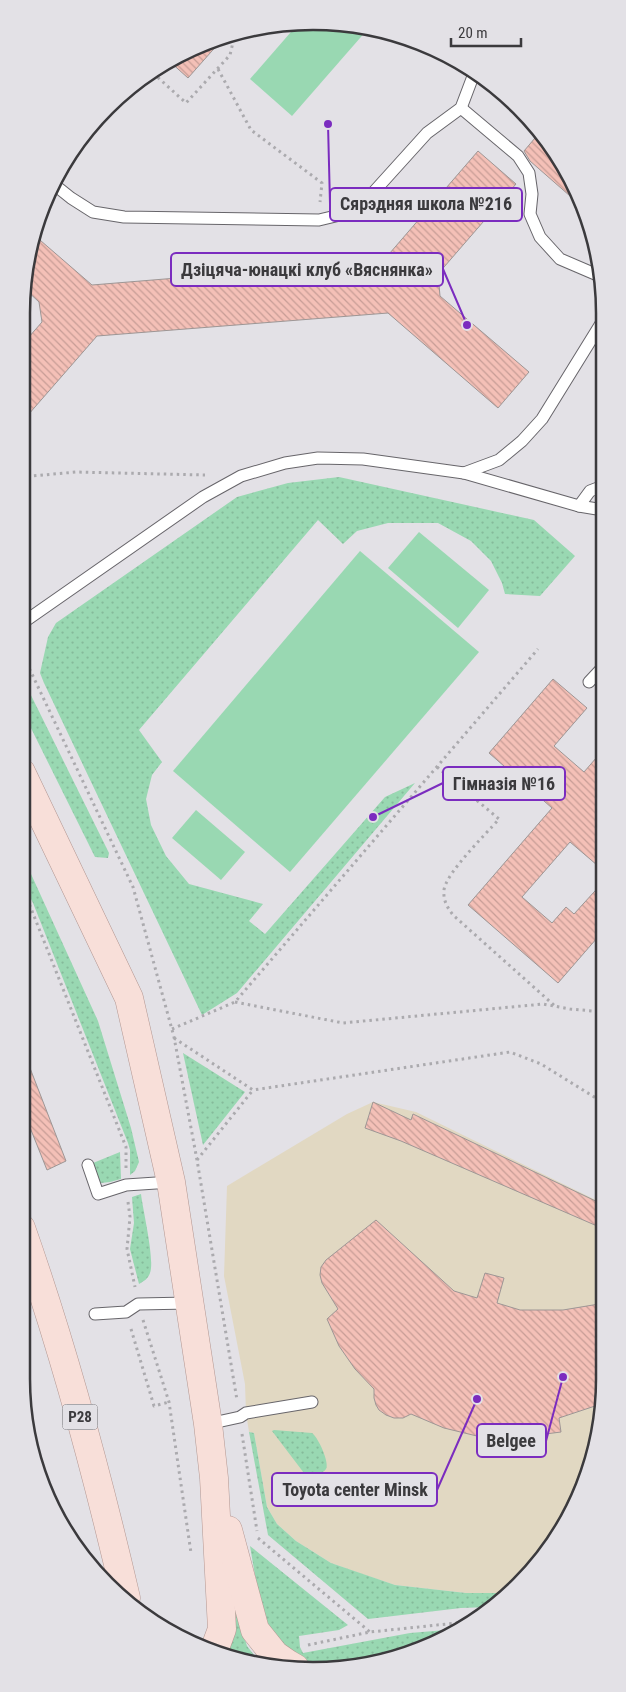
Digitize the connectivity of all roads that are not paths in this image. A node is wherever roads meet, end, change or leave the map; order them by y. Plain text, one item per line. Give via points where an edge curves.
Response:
1 (472, 79) edge
2 (461, 108) junction
3 (59, 188) edge
4 (594, 273) edge
5 (596, 332) edge
6 (464, 472) junction
7 (596, 489) edge
8 (579, 506) junction
9 (596, 509) edge
10 (30, 618) edge
11 (596, 675) edge
12 (590, 682) dead end
13 (30, 791) edge
14 (88, 1165) dead end
15 (171, 1182) junction
16 (30, 1255) edge
17 (189, 1303) junction
18 (95, 1314) dead end
19 (312, 1402) dead end
20 (208, 1424) junction
21 (214, 1478) junction
22 (124, 1590) edge
23 (216, 1645) edge
24 (283, 1660) edge

1 - 2 lane
2 - 3 lane via 427,133 362,206 319,220 124,217 92,212
2 - 4 lane via 518,156 529,173 530,214 540,237 560,259
5 - 6 lane via 542,419 522,441 499,460
6 - 8 lane
6 - 10 lane via 363,459 318,458 285,463 241,476 202,497
7 - 8 lane via 590,491
8 - 9 lane
11 - 12 lane
13 - 15 main road via 129,998
14 - 15 lane via 98,1194 126,1185
15 - 17 main road
16 - 22 main road, Р28 via 66,1362
17 - 18 lane via 138,1304 126,1312
17 - 20 main road
19 - 20 lane via 246,1413
20 - 21 main road
21 - 23 main road via 222,1629
21 - 24 main road via 255,1630

